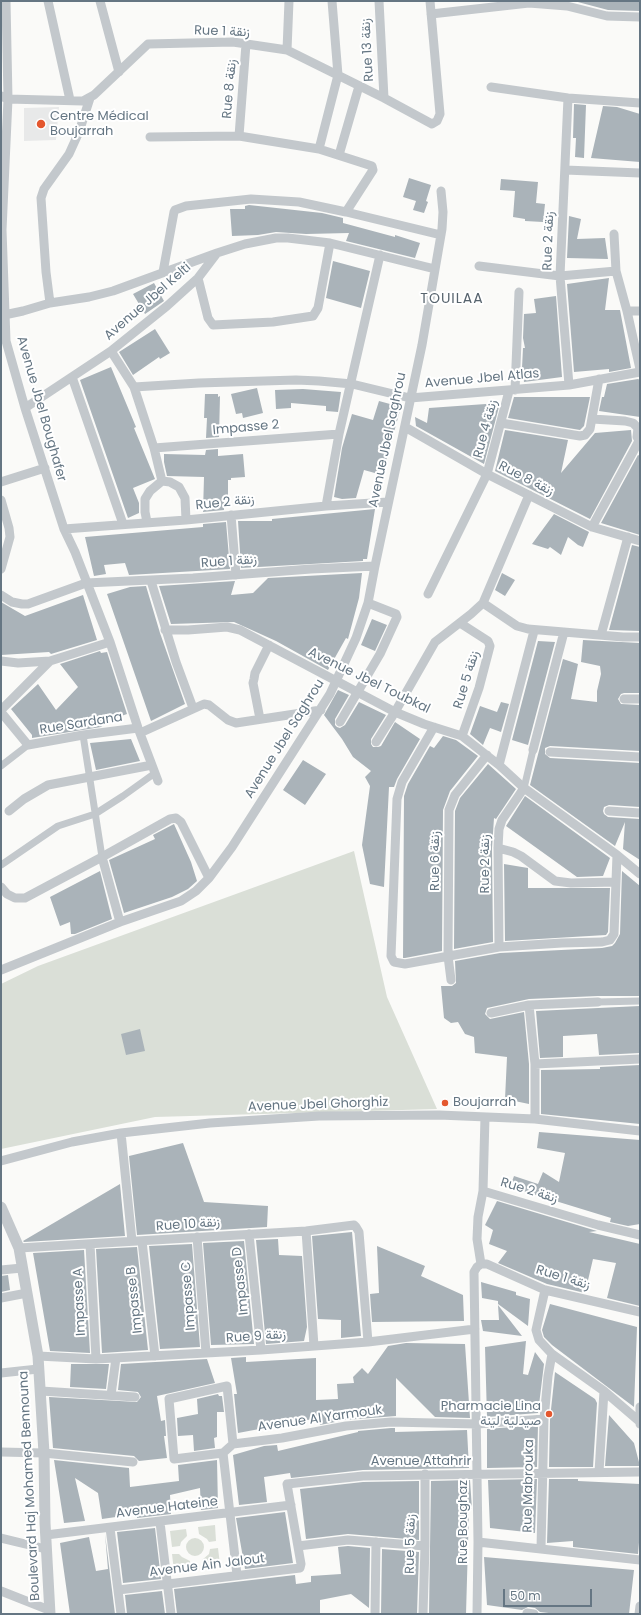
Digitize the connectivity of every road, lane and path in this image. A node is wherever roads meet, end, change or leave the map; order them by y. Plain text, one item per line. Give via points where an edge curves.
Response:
1 (6, 1) edge
2 (48, 1) edge
3 (100, 1) edge
4 (289, 1) edge
5 (332, 1) edge
6 (379, 1) edge
7 (430, 1) edge
8 (529, 2) edge
9 (431, 14) junction
10 (640, 17) edge
11 (246, 44) junction
12 (287, 50) junction
13 (119, 72) junction
14 (338, 75) junction
15 (359, 86) junction
16 (491, 87) dead end
17 (5, 97) edge
18 (90, 98) junction
19 (384, 98) junction
20 (568, 98) junction
21 (70, 100) junction
22 (640, 103) edge
23 (239, 136) junction
24 (150, 137) dead end
25 (319, 149) junction
26 (339, 155) junction
27 (564, 170) junction
28 (640, 173) edge
29 (441, 191) dead end
30 (346, 212) junction
31 (1, 230) edge
32 (614, 234) dead end
33 (441, 235) junction
34 (330, 243) junction
35 (217, 253) junction
36 (380, 256) junction
37 (479, 266) dead end
38 (435, 269) junction
39 (163, 272) junction
40 (616, 272) junction
41 (560, 276) junction
42 (198, 278) junction
43 (519, 292) dead end
44 (50, 303) junction
45 (627, 311) junction
46 (640, 311) edge
47 (4, 315) junction
48 (4, 338) edge
49 (1, 350) edge
50 (111, 351) junction
51 (640, 371) edge
52 (72, 377) junction
53 (599, 379) junction
54 (352, 384) junction
55 (569, 385) junction
56 (134, 387) junction
57 (512, 390) junction
58 (410, 398) junction
59 (25, 408) junction
60 (592, 419) junction
61 (501, 423) junction
62 (405, 427) junction
63 (339, 434) junction
64 (639, 441) edge
65 (154, 448) junction
66 (45, 468) junction
67 (487, 474) junction
68 (162, 481) junction
69 (1, 482) edge
70 (528, 495) junction
71 (1, 500) edge
72 (388, 502) junction
73 (326, 506) junction
74 (232, 515) junction
75 (186, 520) junction
76 (147, 522) junction
77 (122, 524) junction
78 (592, 527) junction
79 (64, 529) junction
80 (628, 537) junction
81 (640, 541) edge
82 (374, 566) junction
83 (1, 569) edge
84 (236, 575) junction
85 (151, 581) junction
86 (86, 583) junction
87 (1, 594) edge
88 (428, 594) dead end
89 (368, 603) junction
90 (483, 603) junction
91 (460, 623) junction
92 (165, 630) junction
93 (534, 630) junction
94 (564, 632) junction
95 (601, 635) junction
96 (640, 637) edge
97 (110, 642) junction
98 (270, 645) junction
99 (50, 661) junction
100 (1, 662) edge
101 (336, 681) junction
102 (358, 692) junction
103 (624, 699) dead end
104 (640, 699) edge
105 (192, 708) junction
106 (321, 710) junction
107 (1, 711) edge
108 (395, 712) junction
109 (260, 719) junction
110 (340, 722) dead end
111 (434, 727) junction
112 (139, 731) junction
113 (83, 735) junction
114 (462, 736) junction
115 (376, 742) dead end
116 (28, 745) junction
117 (533, 750) joint
118 (550, 752) dead end
119 (487, 755) junction
120 (640, 757) edge
121 (499, 765) junction
122 (1, 766) edge
123 (155, 773) junction
124 (89, 778) junction
125 (524, 788) junction
126 (10, 811) dead end
127 (609, 811) dead end
128 (640, 813) edge
129 (95, 814) junction
130 (498, 848) junction
131 (617, 855) junction
132 (102, 857) junction
133 (1, 865) edge
134 (640, 874) edge
135 (209, 878) junction
136 (616, 882) junction
137 (1, 887) edge
138 (120, 922) junction
139 (499, 947) junction
140 (448, 956) junction
141 (1, 970) edge
142 (451, 980) dead end
143 (640, 1001) edge
144 (598, 1002) joint
145 (529, 1005) junction
146 (491, 1013) dead end
147 (640, 1059) edge
148 (535, 1064) junction
149 (485, 1117) junction
150 (535, 1119) junction
151 (640, 1131) edge
152 (121, 1133) junction
153 (1, 1162) edge
154 (483, 1191) junction
155 (1, 1207) edge
156 (306, 1231) junction
157 (248, 1234) junction
158 (640, 1235) edge
159 (197, 1237) junction
160 (132, 1241) junction
161 (142, 1241) junction
162 (90, 1244) junction
163 (19, 1248) junction
164 (481, 1264) junction
165 (22, 1268) junction
166 (1, 1270) edge
167 (545, 1290) junction
168 (27, 1292) junction
169 (1, 1298) edge
170 (640, 1312) edge
171 (476, 1330) junction
172 (368, 1342) junction
173 (314, 1346) junction
174 (261, 1350) junction
175 (206, 1353) junction
176 (552, 1354) junction
177 (38, 1356) junction
178 (155, 1356) junction
179 (116, 1358) junction
180 (96, 1359) junction
181 (38, 1369) junction
182 (1, 1373) edge
183 (41, 1391) junction
184 (604, 1391) junction
185 (111, 1395) junction
186 (135, 1397) dead end
187 (640, 1407) edge
188 (544, 1419) junction
189 (639, 1423) edge
190 (477, 1424) junction
191 (233, 1444) junction
192 (1, 1452) edge
193 (44, 1453) junction
194 (223, 1453) junction
195 (133, 1462) dead end
196 (542, 1472) junction
197 (599, 1472) junction
198 (640, 1472) edge
199 (424, 1474) junction
200 (477, 1475) junction
201 (291, 1505) junction
202 (230, 1514) junction
203 (160, 1522) junction
204 (110, 1528) junction
205 (46, 1535) junction
206 (1, 1538) edge
207 (376, 1542) junction
208 (478, 1542) junction
209 (298, 1546) junction
210 (425, 1546) junction
211 (541, 1548) junction
212 (46, 1549) junction
213 (640, 1560) edge
214 (300, 1568) joint
215 (237, 1575) junction
216 (167, 1584) junction
217 (118, 1590) junction
218 (1, 1591) edge
219 (640, 1606) edge
220 (50, 1612) edge
221 (121, 1614) edge
222 (171, 1614) edge
223 (375, 1614) edge
224 (423, 1614) edge
225 (476, 1614) edge
226 (639, 1614) edge

1 - 17 street, Avenue Jbel Boughafer
2 - 21 street
3 - 13 street
4 - 12 street
5 - 14 street
6 - 19 street, Rue 13 زنقة
7 - 9 street
8 - 9 street
8 - 10 street via 567,6 607,16
9 - 19 street, Rue 1 زنقة via 440,114 438,121 432,124
11 - 12 street, Rue 1 زنقة
11 - 13 street, Rue 1 زنقة via 150,44
11 - 23 street, Rue 8 زنقة
12 - 14 street, Rue 1 زنقة
13 - 18 street, Rue 1 زنقة
14 - 15 street, Rue 1 زنقة
14 - 25 street
15 - 19 street, Rue 1 زنقة
15 - 26 street
16 - 20 street
17 - 21 street
17 - 31 street, Avenue Jbel Boughafer
18 - 21 street via 83,101
18 - 44 street via 69,154 44,189 41,198
20 - 22 street
20 - 27 street, Rue 2 زنقة
23 - 24 street
23 - 25 street
25 - 26 street
26 - 30 street via 373,167
27 - 28 street
27 - 41 street, Rue 2 زنقة
29 - 33 street, Avenue Jbel Saghrou
30 - 33 street
30 - 39 street via 299,202 251,199 180,208 175,210 172,217
31 - 47 street, Avenue Jbel Boughafer
32 - 40 street
33 - 38 street, Avenue Jbel Saghrou
34 - 35 street via 276,238
34 - 36 street
34 - 42 street via 318,308 313,316 273,322 213,325 208,318
35 - 39 street
35 - 42 street, Avenue Jbel Kelti
36 - 38 street
36 - 54 street
37 - 41 street
38 - 58 street, Avenue Jbel Saghrou
39 - 44 street via 113,291
40 - 41 street
40 - 45 street
41 - 55 street, Rue 2 زنقة
42 - 50 street, Avenue Jbel Kelti
43 - 57 street, Rue 4 زنقة
44 - 47 street
45 - 46 street
45 - 51 street
47 - 48 street, Avenue Jbel Boughafer
48 - 49 street
48 - 59 street, Avenue Jbel Boughafer
50 - 52 street, Avenue Jbel Kelti
50 - 56 street
51 - 53 street, Avenue Jbel Atlas
52 - 59 street, Avenue Jbel Kelti
52 - 77 street
53 - 55 street, Avenue Jbel Atlas
53 - 60 street
54 - 56 street, Avenue Jbel Atlas via 296,380
54 - 58 street, Avenue Jbel Atlas
54 - 63 street
55 - 57 street, Avenue Jbel Atlas
56 - 65 street
57 - 58 street, Avenue Jbel Atlas
57 - 61 street, Rue 4 زنقة
58 - 62 street, Avenue Jbel Saghrou
59 - 66 street, Avenue Jbel Boughafer
60 - 61 street via 588,433 580,436
60 - 64 street via 633,423 638,428
61 - 67 street, Rue 4 زنقة
62 - 67 street, Rue 8 زنقة
62 - 72 street, Avenue Jbel Saghrou
63 - 65 street, Impasse 2
63 - 73 street
64 - 78 street
65 - 68 street
66 - 69 street
66 - 79 street, Avenue Jbel Boughafer
67 - 70 street, Rue 8 زنقة
67 - 88 street, Rue 4 زنقة
68 - 75 street via 179,486 185,498
68 - 76 street via 145,499
70 - 78 street, Rue 8 زنقة
70 - 90 street
71 - 83 street via 10,537
72 - 73 street, Rue 2 زنقة
72 - 82 street, Avenue Jbel Saghrou
73 - 74 street, Rue 2 زنقة
74 - 75 street, Rue 2 زنقة
74 - 84 street
75 - 76 street, Rue 2 زنقة
76 - 77 street, Rue 2 زنقة
77 - 79 street, Rue 2 زنقة
78 - 80 street, Rue 8 زنقة
79 - 86 street, Avenue Jbel Boughafer
80 - 81 street, Rue 8 زنقة
80 - 95 street
82 - 84 street, Rue 1 زنقة
82 - 89 street, Avenue Jbel Saghrou
84 - 85 street, Rue 1 زنقة
85 - 86 street, Rue 1 زنقة
85 - 92 street
86 - 87 street via 28,604 12,602
86 - 97 street, Avenue Jbel Boughafer
89 - 101 street, Avenue Jbel Saghrou via 356,638
89 - 102 street via 396,614 397,617
90 - 91 street
90 - 93 street via 517,626
91 - 108 street via 435,642
91 - 114 street, Rue 5 زنقة via 489,642 490,646
92 - 98 street, Avenue Jbel Toubkal via 227,627 240,630
92 - 105 street
93 - 94 street
93 - 121 street
94 - 95 street
94 - 117 street
95 - 96 street
97 - 99 street
97 - 112 street, Avenue Jbel Boughafer
98 - 101 street, Avenue Jbel Toubkal
98 - 109 street via 254,679
99 - 100 street
99 - 107 street
101 - 102 street, Avenue Jbel Toubkal
101 - 106 street, Avenue Jbel Saghrou
102 - 108 street, Avenue Jbel Toubkal
102 - 110 street
103 - 104 street
105 - 109 street via 206,704 228,720 236,722
105 - 112 street, Rue Sardana
106 - 109 street
106 - 135 street, Avenue Jbel Saghrou via 232,848
107 - 116 street
108 - 111 street, Avenue Jbel Toubkal
108 - 115 street
111 - 114 street, Avenue Jbel Toubkal
111 - 140 street via 402,782 397,799 391,956 396,963 406,964
112 - 113 street, Rue Sardana
112 - 123 street, Avenue Jbel Boughafer
113 - 116 street, Rue Sardana
113 - 124 street
114 - 119 street, Avenue Jbel Toubkal
116 - 122 street
117 - 125 street
118 - 120 street
119 - 121 street, Avenue Jbel Toubkal
119 - 140 street, Rue 6 زنقة via 454,796 449,810
121 - 125 street, Avenue Jbel Toubkal
123 - 124 street
123 - 129 street
124 - 126 street via 48,785
124 - 129 street
125 - 130 street, Rue 2 زنقة via 502,820
125 - 131 street, Avenue Jbel Toubkal
127 - 128 street
129 - 132 street
129 - 133 street via 58,826
130 - 136 street via 521,856 555,880 571,883
130 - 139 street, Rue 2 زنقة
131 - 134 street, Avenue Jbel Toubkal
131 - 136 street
132 - 135 street via 174,817 181,822
132 - 137 street via 25,898 15,898 6,894
132 - 138 street
135 - 138 street, Avenue Jbel Saghrou via 196,891 181,900
136 - 139 street via 614,934 610,940
138 - 141 street, Avenue Jbel Saghrou
139 - 140 street
140 - 142 street, Rue 6 زنقة
143 - 144 street
144 - 145 street
145 - 146 street
145 - 148 street
147 - 148 street
148 - 150 street
149 - 150 street, Avenue Jbel Ghorghiz
149 - 152 street, Avenue Jbel Ghorghiz via 319,1116 210,1123
149 - 154 street
150 - 151 street, Avenue Jbel Ghorghiz
152 - 153 street, Avenue Jbel Ghorghiz via 72,1142
152 - 160 street
154 - 158 street, Rue 2 زنقة
154 - 164 street, Rue 2 زنقة via 477,1238
155 - 163 street, Boulevard Haj Mohamed Bennouna
156 - 157 street, Rue 10 زنقة
156 - 172 street, Rue 10 زنقة via 351,1225 358,1229
156 - 173 street
157 - 159 street, Rue 10 زنقة
157 - 174 street, Impasse D
159 - 161 street, Rue 10 زنقة
159 - 175 street, Impasse C
160 - 161 street, Rue 10 زنقة
160 - 162 street, Rue 10 زنقة
161 - 178 street, Impasse B
162 - 163 street, Rue 10 زنقة
162 - 180 street, Impasse A
163 - 165 street, Boulevard Haj Mohamed Bennouna
164 - 167 street, Rue 1 زنقة via 487,1264
164 - 171 street, Rue Boughaz via 474,1272
165 - 166 street
165 - 168 street, Boulevard Haj Mohamed Bennouna
167 - 170 street, Rue 1 زنقة
167 - 176 street via 536,1332 539,1340
168 - 169 street
168 - 177 street, Boulevard Haj Mohamed Bennouna
171 - 172 street, Rue 9 زنقة
171 - 190 street, Rue Boughaz
172 - 173 street, Rue 9 زنقة
173 - 174 street, Rue 9 زنقة
174 - 175 street, Rue 9 زنقة
175 - 178 street, Rue 9 زنقة
176 - 184 street
176 - 188 street, Rue Mabrouka
177 - 180 street, Rue 9 زنقة
177 - 181 street, Boulevard Haj Mohamed Bennouna
178 - 179 street, Rue 9 زنقة
179 - 180 street, Rue 9 زنقة
179 - 185 street
181 - 182 street
181 - 183 street, Boulevard Haj Mohamed Bennouna
183 - 185 street
183 - 193 street, Boulevard Haj Mohamed Bennouna
184 - 189 street
184 - 197 street
185 - 186 street
187 - 189 street
188 - 190 street, Avenue Al Yarmouk
188 - 196 street, Rue Mabrouka
190 - 191 street, Avenue Al Yarmouk via 391,1422 346,1426
190 - 200 street, Rue Boughaz
191 - 194 street
191 - 194 street via 227,1386 168,1399 174,1459
192 - 193 street
193 - 195 street
193 - 205 street, Boulevard Haj Mohamed Bennouna
194 - 202 street
196 - 197 street, Avenue Attahrir
196 - 200 street, Avenue Attahrir
196 - 211 street, Rue Mabrouka
197 - 198 street, Avenue Attahrir
199 - 200 street, Avenue Attahrir
199 - 201 street, Avenue Attahrir via 363,1476 287,1484
199 - 210 street, Rue 5 زنقة
200 - 208 street, Rue Boughaz
201 - 202 street, Avenue Hateine
201 - 209 street, Avenue Attahrir
202 - 203 street, Avenue Hateine
202 - 215 street
203 - 204 street, Avenue Hateine
203 - 216 street
204 - 205 street, Avenue Hateine
204 - 217 street
205 - 212 street, Boulevard Haj Mohamed Bennouna
206 - 212 street
207 - 209 street via 348,1540
207 - 210 street
207 - 223 street
208 - 211 street
208 - 225 street, Rue Boughaz
209 - 214 street, Avenue Attahrir
210 - 224 street, Rue 5 زنقة
211 - 213 street
212 - 220 street, Boulevard Haj Mohamed Bennouna
214 - 215 street, Avenue Ain Jalout
215 - 216 street, Avenue Ain Jalout
216 - 217 street, Avenue Ain Jalout
216 - 222 street
217 - 221 street
218 - 220 street
219 - 226 street

